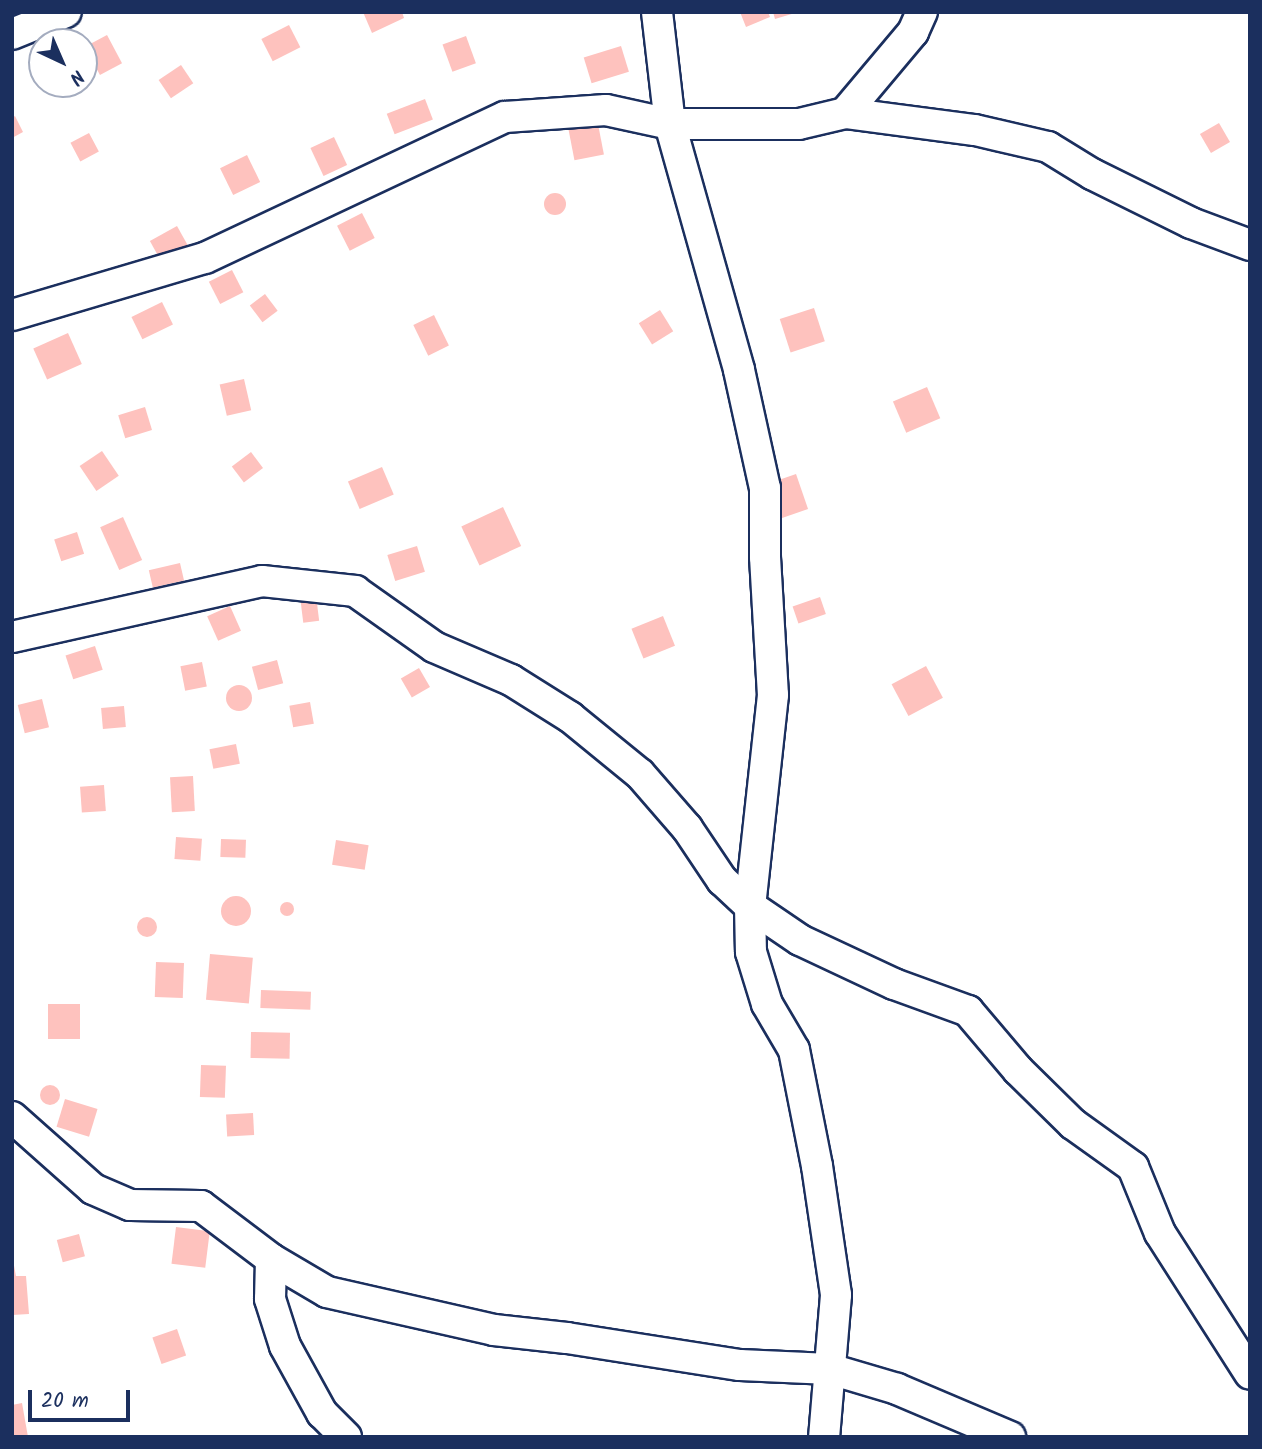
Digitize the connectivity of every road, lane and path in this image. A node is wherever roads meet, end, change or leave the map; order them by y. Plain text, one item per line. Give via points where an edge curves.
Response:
1 (66, 12) edge
2 (657, 12) edge
3 (922, 12) edge
4 (12, 34) edge
5 (845, 113) junction
6 (670, 124) junction
7 (1250, 244) edge
8 (12, 315) edge
9 (12, 637) edge
10 (750, 906) junction
11 (12, 1117) edge
12 (271, 1259) junction
13 (830, 1369) junction
14 (1250, 1374) edge
15 (346, 1437) edge
16 (824, 1437) edge
17 (1010, 1437) edge

1 - 4 street
2 - 6 street
3 - 5 street via 913,32
5 - 6 street via 799,124
5 - 7 street via 975,130 1048,147 1191,223
6 - 8 street via 606,110 505,117 205,258
6 - 10 street via 739,370 765,488 773,695
9 - 10 street via 261,581 355,591 434,647 511,680 580,726 640,774 687,828 722,880
10 - 13 street via 751,952 767,1004 794,1050 817,1166 836,1295
10 - 14 street via 800,940 894,984 968,1011 1018,1070 1073,1124 1133,1167 1160,1233
11 - 12 street via 93,1189 130,1205 201,1206
12 - 13 street via 327,1292 494,1330 740,1365
12 - 15 street via 271,1299 285,1346 322,1413
13 - 16 street
13 - 17 street via 897,1389

